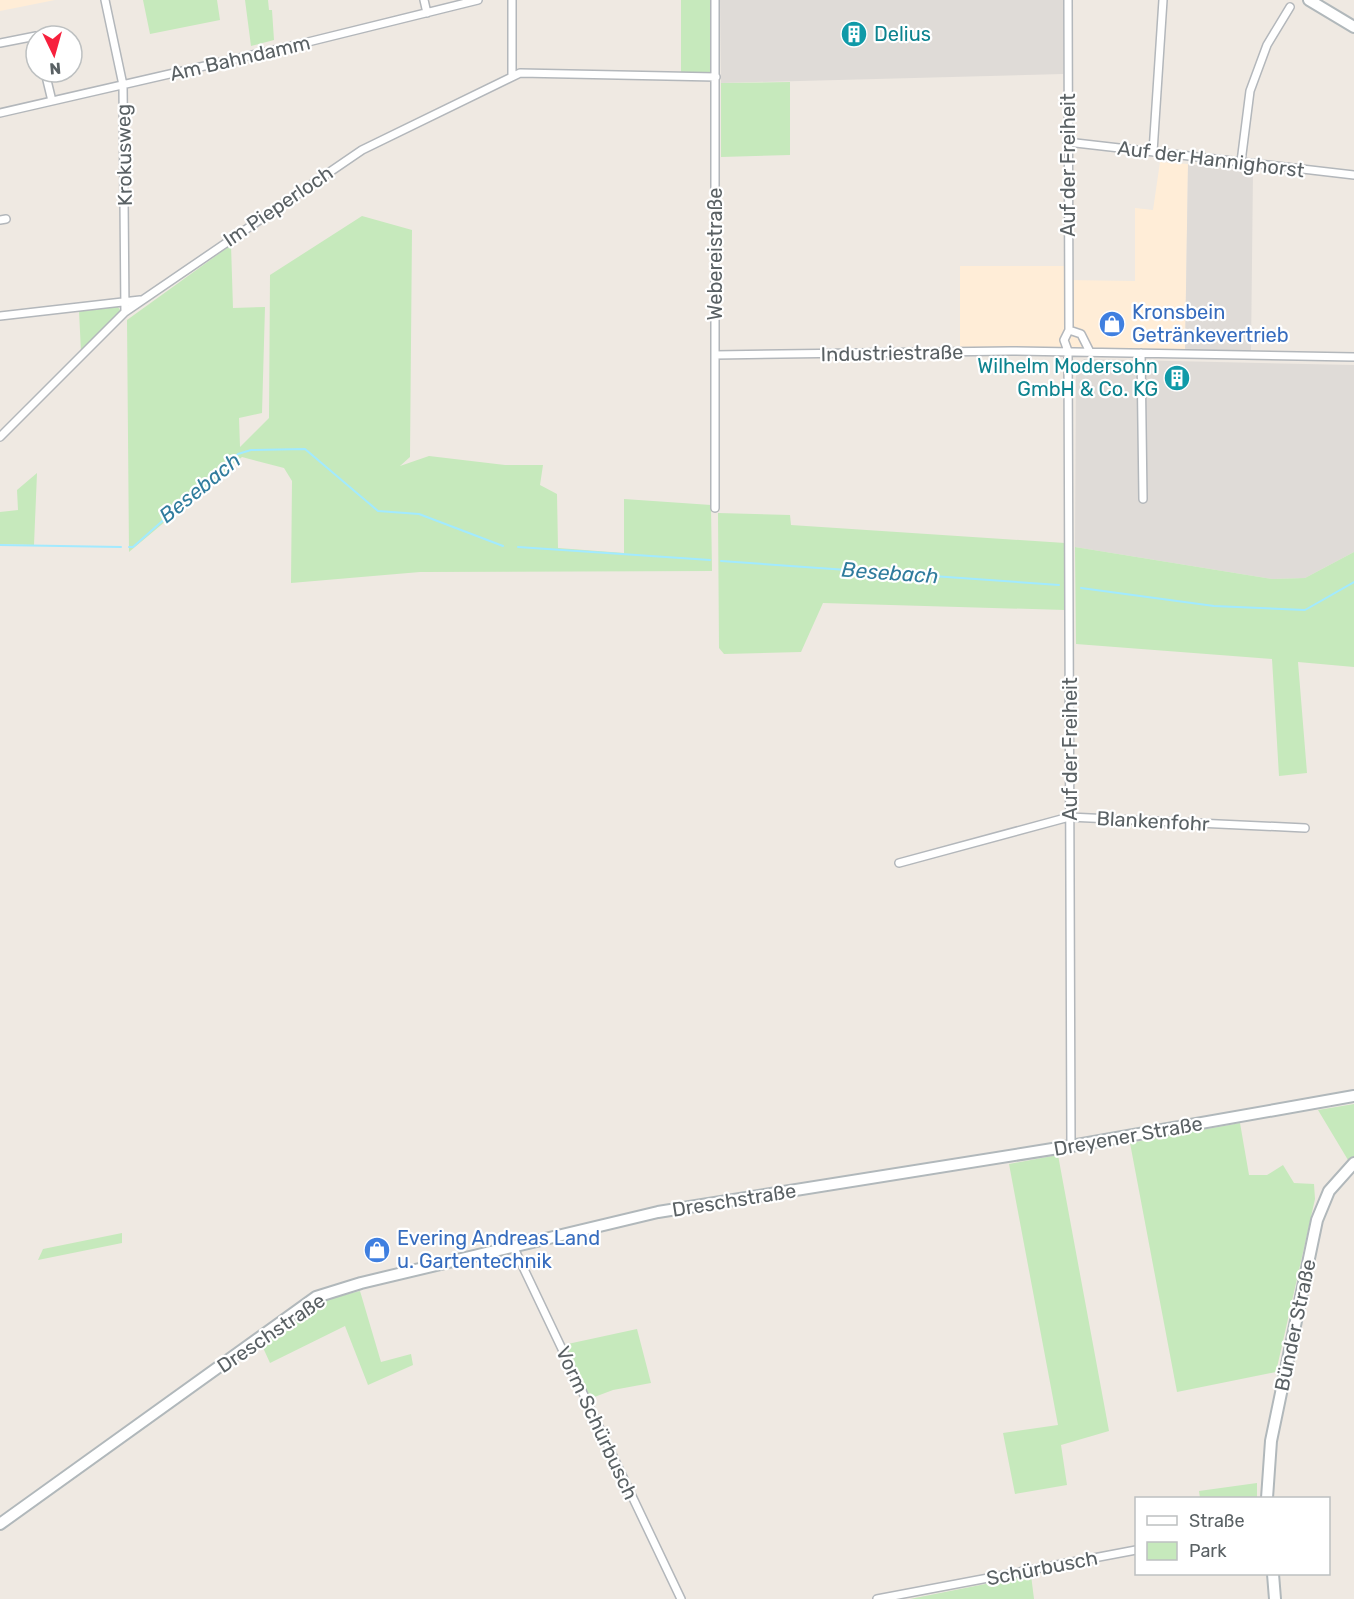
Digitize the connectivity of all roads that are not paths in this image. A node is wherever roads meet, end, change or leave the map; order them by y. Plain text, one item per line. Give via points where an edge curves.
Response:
1 (105, 0) edge
2 (424, 0) edge
3 (478, 0) edge
4 (512, 0) edge
5 (716, 0) edge
6 (1068, 0) edge
7 (1163, 0) edge
8 (1309, 0) edge
9 (1290, 7) dead end
10 (427, 13) junction
11 (1354, 27) edge
12 (24, 38) edge
13 (0, 43) edge
14 (512, 75) junction
15 (716, 77) junction
16 (48, 84) edge
17 (123, 85) junction
18 (52, 101) junction
19 (0, 114) edge
20 (1067, 141) junction
21 (1153, 152) junction
22 (1241, 162) junction
23 (1354, 175) edge
24 (141, 299) junction
25 (125, 302) junction
26 (125, 312) junction
27 (0, 316) edge
28 (1069, 330) junction
29 (1068, 351) junction
30 (1090, 352) junction
31 (1141, 353) junction
32 (715, 355) junction
33 (1354, 357) edge
34 (0, 437) edge
35 (1143, 499) dead end
36 (715, 507) dead end
37 (1070, 817) junction
38 (1305, 828) dead end
39 (899, 863) dead end
40 (1354, 1096) edge
41 (1071, 1146) junction
42 (1354, 1163) edge
43 (902, 1174) joint
44 (513, 1246) junction
45 (1267, 1497) edge
46 (0, 1524) edge
47 (1135, 1550) edge
48 (1273, 1575) edge
49 (681, 1599) edge
50 (877, 1599) edge
51 (1275, 1599) edge

1 - 17 street, Krokusweg
2 - 10 street
3 - 10 street, Am Bahndamm
4 - 14 street
5 - 15 street, Webereistraße
6 - 20 street, Auf der Freiheit
7 - 21 street
8 - 11 street
9 - 22 street via 1267,45 1250,91
10 - 17 street, Am Bahndamm
12 - 13 street
14 - 15 street, Im Pieperloch
14 - 24 street, Im Pieperloch via 351,156
15 - 32 street, Webereistraße
16 - 18 street
17 - 18 street, Am Bahndamm
17 - 25 street, Krokusweg
18 - 19 street, Am Bahndamm
20 - 21 street, Auf der Hannighorst
20 - 28 street, Auf der Freiheit
21 - 22 street, Auf der Hannighorst
22 - 23 street, Auf der Hannighorst
24 - 25 street
24 - 26 street, Im Pieperloch
25 - 26 street, Krokusweg
25 - 27 street
26 - 34 street, Im Pieperloch
28 - 29 street via 1064,340
28 - 30 street via 1081,334
29 - 30 street, Industriestraße
29 - 32 street, Industriestraße
29 - 37 street, Auf der Freiheit
30 - 31 street, Industriestraße
31 - 33 street, Industriestraße
31 - 35 street
32 - 36 street, Webereistraße
37 - 38 street, Blankenfohr
37 - 39 street, Blankenfohr
37 - 41 street, Auf der Freiheit
40 - 41 street, Dreyener Straße
41 - 43 street, Dreyener Straße
42 - 45 street, Bünder Straße via 1335,1181 1317,1220 1271,1441
43 - 44 street, Dreschstraße via 658,1212
44 - 46 street, Dreschstraße via 316,1297
44 - 49 street, Vorm Schürbusch
47 - 50 street, Schürbusch
48 - 51 street

